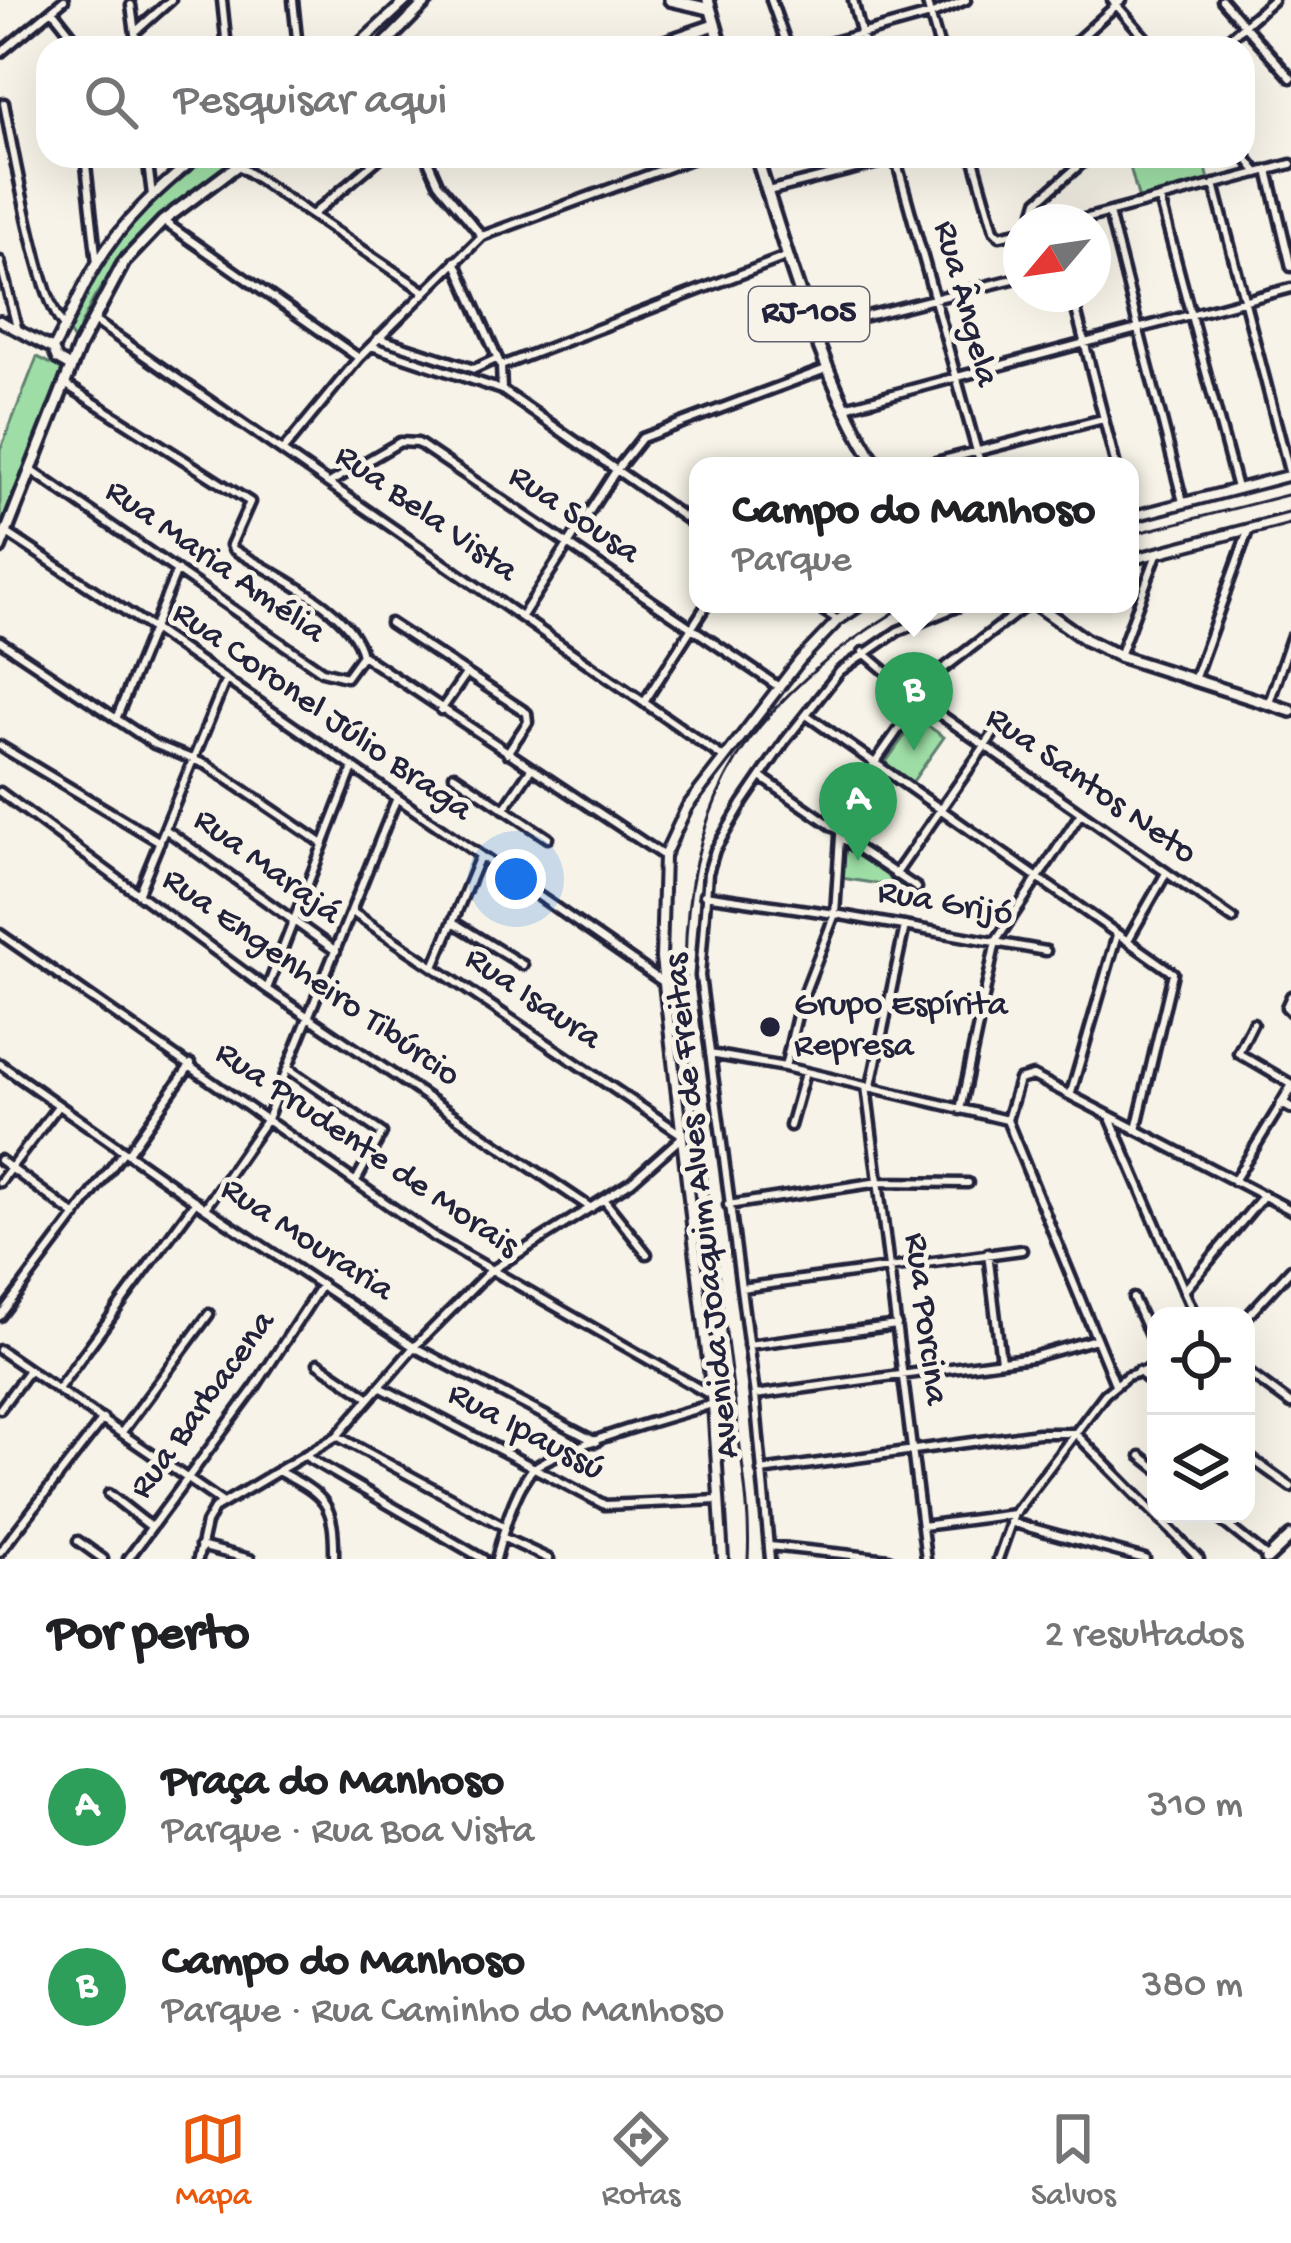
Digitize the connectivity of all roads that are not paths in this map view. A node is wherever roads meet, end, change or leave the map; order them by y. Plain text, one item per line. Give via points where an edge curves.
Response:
1 (64, 0) edge
2 (171, 0) edge
3 (222, 0) edge
4 (293, 0) edge
5 (407, 0) edge
6 (428, 0) edge
7 (670, 0) edge
8 (771, 0) edge
9 (853, 0) edge
10 (926, 0) edge
11 (966, 0) edge
12 (1222, 0) edge
13 (1273, 0) edge
14 (1117, 2) edge
15 (709, 4) edge
16 (131, 5) dead end
17 (52, 10) junction
18 (930, 15) junction
19 (714, 25) junction
20 (1244, 26) junction
21 (135, 32) junction
22 (861, 34) junction
23 (394, 35) edge
24 (71, 36) edge
25 (135, 36) edge
26 (226, 36) edge
27 (297, 36) edge
28 (368, 36) edge
29 (681, 36) edge
30 (718, 36) edge
31 (784, 36) edge
32 (854, 36) edge
33 (936, 36) edge
34 (1082, 36) edge
35 (1144, 36) edge
36 (1232, 36) edge
37 (1253, 36) edge
38 (1255, 38) edge
39 (0, 53) edge
40 (1291, 78) edge
41 (4, 103) dead end
42 (1291, 164) edge
43 (86, 168) edge
44 (149, 168) edge
45 (184, 168) edge
46 (234, 168) edge
47 (242, 168) edge
48 (368, 168) edge
49 (432, 168) edge
50 (666, 168) edge
51 (760, 168) edge
52 (830, 168) edge
53 (855, 168) edge
54 (899, 168) edge
55 (976, 168) edge
56 (1076, 168) edge
57 (1255, 168) edge
58 (1268, 170) junction
59 (1258, 172) junction
60 (832, 174) junction
61 (1214, 184) junction
62 (768, 191) junction
63 (152, 195) junction
64 (1160, 200) junction
65 (1037, 204) edge
66 (1111, 212) edge
67 (312, 215) junction
68 (163, 221) junction
69 (1111, 221) edge
70 (1003, 235) edge
71 (482, 236) junction
72 (788, 256) junction
73 (0, 261) edge
74 (455, 261) junction
75 (97, 262) junction
76 (1291, 267) edge
77 (1003, 282) edge
78 (1291, 288) edge
79 (424, 292) junction
80 (935, 299) junction
81 (1244, 301) junction
82 (1076, 312) edge
83 (1191, 315) junction
84 (93, 320) junction
85 (0, 321) edge
86 (64, 327) junction
87 (815, 329) junction
88 (1138, 329) junction
89 (18, 331) junction
90 (378, 338) junction
91 (1083, 343) junction
92 (370, 346) junction
93 (79, 347) junction
94 (53, 350) junction
95 (359, 358) junction
96 (498, 362) junction
97 (71, 367) junction
98 (830, 367) junction
99 (956, 377) junction
100 (65, 384) junction
101 (502, 390) junction
102 (845, 406) junction
103 (1103, 419) junction
104 (284, 449) junction
105 (977, 451) junction
106 (872, 457) edge
107 (954, 457) edge
108 (979, 457) edge
109 (1114, 457) edge
110 (31, 470) junction
111 (615, 472) junction
112 (1290, 475) edge
113 (331, 482) junction
114 (1237, 488) junction
115 (1184, 502) junction
116 (1139, 514) edge
117 (1291, 518) edge
118 (689, 521) edge
119 (1247, 530) junction
120 (6, 533) junction
121 (566, 546) junction
122 (0, 548) edge
123 (1156, 554) junction
124 (1139, 558) edge
125 (177, 570) junction
126 (1139, 601) edge
127 (701, 613) edge
128 (827, 613) edge
129 (848, 613) edge
130 (940, 613) edge
131 (1018, 613) edge
132 (1045, 613) edge
133 (1135, 613) edge
134 (522, 616) junction
135 (838, 620) junction
136 (390, 623) dead end
137 (692, 628) junction
138 (153, 629) junction
139 (1291, 638) edge
140 (0, 641) edge
141 (863, 652) junction
142 (362, 655) junction
143 (1119, 656) junction
144 (466, 674) junction
145 (226, 680) junction
146 (1194, 680) junction
147 (779, 687) junction
148 (918, 699) junction
149 (645, 701) junction
150 (1268, 704) junction
151 (441, 710) junction
152 (1291, 711) edge
153 (807, 716) junction
154 (1005, 717) dead end
155 (116, 719) junction
156 (0, 746) edge
157 (984, 746) junction
158 (507, 753) junction
159 (194, 758) junction
160 (724, 758) junction
161 (874, 765) junction
162 (352, 768) junction
163 (531, 769) junction
164 (454, 775) dead end
165 (761, 777) junction
166 (0, 792) edge
167 (396, 800) junction
168 (504, 809) junction
169 (938, 810) junction
170 (1082, 813) junction
171 (165, 829) junction
172 (841, 835) junction
173 (548, 838) dead end
174 (160, 842) junction
175 (323, 844) junction
176 (480, 856) junction
177 (664, 856) junction
178 (1166, 874) junction
179 (895, 875) junction
180 (1036, 877) junction
181 (917, 888) dead end
182 (139, 892) junction
183 (704, 895) junction
184 (352, 912) junction
185 (836, 914) junction
186 (1233, 919) dead end
187 (293, 920) junction
188 (453, 922) junction
189 (905, 926) junction
190 (0, 934) edge
191 (1117, 935) junction
192 (1128, 940) junction
193 (996, 941) junction
194 (336, 951) junction
195 (1046, 951) dead end
196 (523, 965) dead end
197 (434, 967) junction
198 (663, 982) junction
199 (267, 988) junction
200 (1291, 995) edge
201 (1291, 1012) edge
202 (311, 1017) junction
203 (1253, 1023) dead end
204 (710, 1054) junction
205 (0, 1064) edge
206 (191, 1064) junction
207 (785, 1066) junction
208 (289, 1069) junction
209 (805, 1073) junction
210 (869, 1086) junction
211 (1291, 1086) edge
212 (1071, 1094) junction
213 (1286, 1105) edge
214 (58, 1106) junction
215 (961, 1109) junction
216 (1110, 1116) junction
217 (267, 1119) junction
218 (1007, 1120) junction
219 (790, 1126) dead end
220 (1136, 1130) junction
221 (682, 1135) junction
222 (126, 1152) junction
223 (0, 1160) edge
224 (10, 1168) junction
225 (356, 1181) junction
226 (1234, 1181) junction
227 (0, 1182) edge
228 (879, 1182) junction
229 (968, 1183) dead end
230 (1264, 1195) junction
231 (604, 1200) junction
232 (196, 1201) junction
233 (728, 1205) junction
234 (205, 1208) junction
235 (591, 1208) junction
236 (1291, 1210) edge
237 (76, 1216) junction
238 (1022, 1250) dead end
239 (988, 1253) junction
240 (646, 1254) dead end
241 (890, 1267) junction
242 (1291, 1269) edge
243 (489, 1272) junction
244 (322, 1284) junction
245 (741, 1288) junction
246 (1184, 1292) junction
247 (1133, 1298) dead end
248 (1191, 1307) edge
249 (1255, 1308) edge
250 (209, 1314) dead end
251 (0, 1316) edge
252 (897, 1324) junction
253 (1147, 1329) edge
254 (1096, 1339) junction
255 (748, 1345) junction
256 (414, 1347) junction
257 (0, 1350) edge
258 (1001, 1361) junction
259 (318, 1364) dead end
260 (1147, 1369) edge
261 (29, 1370) junction
262 (1138, 1371) junction
263 (902, 1373) junction
264 (1147, 1378) edge
265 (1255, 1378) edge
266 (1115, 1384) junction
267 (380, 1387) junction
268 (58, 1389) junction
269 (755, 1395) junction
270 (370, 1398) junction
271 (712, 1400) junction
272 (1291, 1404) edge
273 (0, 1409) edge
274 (103, 1419) junction
275 (122, 1433) junction
276 (1075, 1433) junction
277 (337, 1436) junction
278 (596, 1442) junction
279 (913, 1451) junction
280 (304, 1456) junction
281 (1141, 1456) dead end
282 (1147, 1461) edge
283 (1255, 1461) edge
284 (531, 1469) junction
285 (761, 1471) junction
286 (278, 1472) junction
287 (189, 1477) junction
288 (1291, 1487) edge
289 (109, 1494) dead end
290 (722, 1499) junction
291 (223, 1503) junction
292 (1012, 1518) junction
293 (1224, 1523) edge
294 (922, 1526) junction
295 (151, 1527) junction
296 (505, 1527) junction
297 (1291, 1536) edge
298 (502, 1537) junction
299 (78, 1541) dead end
300 (200, 1546) junction
301 (770, 1546) junction
302 (0, 1552) edge
303 (1267, 1558) edge
304 (103, 1559) edge
305 (128, 1559) edge
306 (198, 1559) edge
307 (250, 1559) edge
308 (334, 1559) edge
309 (483, 1559) edge
310 (496, 1559) edge
311 (549, 1559) edge
312 (723, 1559) edge
313 (770, 1559) edge
314 (889, 1559) edge
315 (926, 1559) edge
316 (998, 1559) edge
317 (1145, 1559) edge
318 (1199, 1559) edge

1 - 17 street
2 - 21 street
3 - 26 street
4 - 27 street
5 - 28 street
6 - 23 main road
7 - 15 main road
8 - 31 street
9 - 22 street
10 - 18 street
11 - 18 street
12 - 20 street
13 - 20 street
14 - 34 street
14 - 35 street
15 - 19 main road
16 - 21 street
17 - 24 street
17 - 39 street
18 - 22 street
18 - 33 street
19 - 29 main road
19 - 30 main road
20 - 36 street
20 - 37 street
21 - 25 street
22 - 32 street
38 - 40 street
41 - 86 street via 45,289
42 - 58 street
43 - 75 street
44 - 63 street
45 - 63 street
46 - 68 main road
47 - 67 street
48 - 67 street
49 - 71 street
50 - 71 street
51 - 62 main road, RJ-105
52 - 60 street
53 - 60 street
54 - 80 street, Rua Ângela
55 - 70 street via 993,227
56 - 65 street
57 - 59 street
58 - 59 street
58 - 76 street
59 - 61 street
60 - 62 street
61 - 64 street
61 - 81 street
62 - 72 main road, RJ-105
63 - 75 street
64 - 66 street
64 - 83 street
67 - 79 street
68 - 84 main road via 124,262
68 - 95 street
69 - 88 street
71 - 74 street
72 - 87 main road, RJ-105
72 - 96 street
73 - 89 street
74 - 79 street
74 - 96 street
75 - 86 street
77 - 80 street
78 - 81 street
79 - 90 street
80 - 87 street
80 - 99 street, Rua Ângela
81 - 83 street
81 - 112 street
82 - 91 street
83 - 88 street
83 - 114 street
84 - 93 main road
84 - 104 street, Rua Bela Vista
85 - 89 street
86 - 94 street
87 - 98 main road, RJ-105
88 - 91 street
88 - 115 street
89 - 94 street
90 - 92 street
90 - 96 street via 476,369
91 - 99 street
91 - 103 street
92 - 95 street
92 - 101 street
93 - 94 street
93 - 97 main road
94 - 97 street
95 - 104 street
96 - 101 street
97 - 100 main road
98 - 102 main road, RJ-105
98 - 111 street via 656,430
99 - 102 street
99 - 105 street, Rua Ângela
100 - 110 main road
100 - 142 street via 250,502 233,549 350,628
101 - 111 street
102 - 106 main road, RJ-105
103 - 105 street
103 - 109 street
104 - 113 street, Rua Bela Vista
105 - 107 street
105 - 108 street, Rua Ângela
110 - 120 main road
110 - 125 street, Rua Maria Amélia
111 - 118 street
111 - 121 street
112 - 114 street
113 - 121 street, Rua Sousa via 412,441
113 - 134 street, Rua Bela Vista
114 - 115 street
115 - 116 street
117 - 119 street
119 - 123 street
119 - 146 street
120 - 122 main road
120 - 138 street, Rua Coronel Júlio Braga
121 - 134 street
121 - 137 street, Rua Sousa
123 - 124 street
123 - 126 street
125 - 138 street
125 - 142 street, Rua Maria Amélia via 322,671 346,677
127 - 137 street
128 - 135 street
129 - 135 street
130 - 141 street, Avenida Joaquim Alves de Freitas
131 - 148 street via 948,663
132 - 143 main road
133 - 143 street
134 - 149 street, Rua Bela Vista
135 - 147 street
136 - 144 street
137 - 147 street, Rua Sousa
137 - 149 street
138 - 145 street, Rua Coronel Júlio Braga
138 - 155 street
139 - 150 street
140 - 155 street
141 - 148 street, Rua Santos Neto
141 - 153 street, Avenida Joaquim Alves de Freitas
142 - 151 street
143 - 146 main road
144 - 151 street
144 - 158 street via 524,710 528,722
145 - 159 street
145 - 162 street, Rua Coronel Júlio Braga
146 - 150 main road
147 - 160 street
148 - 157 street, Rua Santos Neto
148 - 161 street
149 - 160 street, Rua Bela Vista
150 - 152 main road
151 - 158 street
153 - 161 street
153 - 165 street, Avenida Joaquim Alves de Freitas
154 - 157 street
155 - 159 street
156 - 174 street
157 - 169 street
157 - 170 street, Rua Santos Neto
158 - 163 street
159 - 171 street
159 - 175 street
160 - 177 street
161 - 169 street
161 - 172 street via 846,806
162 - 167 street, Rua Coronel Júlio Braga
162 - 175 street
163 - 168 street
163 - 177 street
164 - 168 street
165 - 172 street
165 - 183 street, Avenida Joaquim Alves de Freitas via 715,850
166 - 182 street, Rua Engenheiro Tibúrcio
167 - 176 street, Rua Coronel Júlio Braga
167 - 184 street
168 - 173 street
169 - 179 street
169 - 180 street
170 - 178 street, Rua Santos Neto
170 - 180 street
171 - 174 street
171 - 187 street, Rua Marajá
172 - 179 street
172 - 185 street
174 - 182 street
175 - 187 street
176 - 188 street
176 - 198 street, Rua Coronel Júlio Braga
177 - 198 street
178 - 186 street, Rua Santos Neto
178 - 192 street
179 - 181 street
180 - 191 street
180 - 193 street
182 - 199 street, Rua Engenheiro Tibúrcio
183 - 185 street, Rua Grijó
183 - 204 street, Avenida Joaquim Alves de Freitas via 700,976
184 - 194 street
184 - 197 street, Rua Isaura
185 - 189 street, Rua Grijó
185 - 207 street
187 - 194 street, Rua Marajá
187 - 199 street
188 - 196 street
188 - 197 street
189 - 193 street, Rua Grijó
189 - 210 street, Rua Porcina
190 - 206 street, Rua Prudente de Morais
191 - 192 street
191 - 212 street
192 - 220 street via 1174,979
193 - 195 street, Rua Grijó
193 - 215 street
194 - 202 street
197 - 221 street, Rua Isaura
198 - 221 street
199 - 202 street, Rua Engenheiro Tibúrcio
200 - 201 street
202 - 208 street
202 - 235 street, Rua Engenheiro Tibúrcio
203 - 211 street via 1238,1053
204 - 207 street
204 - 233 street, Avenida Joaquim Alves de Freitas
205 - 214 street, Rua Mouraria
206 - 217 street, Rua Prudente de Morais
206 - 222 street
207 - 209 street
208 - 217 street
208 - 225 street via 382,1133
209 - 210 street
209 - 219 street
210 - 215 street
210 - 228 street, Rua Porcina
211 - 213 street
212 - 216 street
212 - 218 street via 1024,1076
213 - 226 street
214 - 222 street, Rua Mouraria
214 - 224 street
215 - 218 street
216 - 220 street
216 - 246 street
217 - 225 street, Rua Prudente de Morais
217 - 234 street
218 - 254 street
220 - 226 street
221 - 231 street
221 - 271 street
222 - 232 street, Rua Mouraria
222 - 237 street
223 - 224 street
224 - 227 street
224 - 237 street
225 - 243 street, Rua Prudente de Morais
226 - 230 street
228 - 229 street
228 - 233 street
228 - 241 street, Rua Porcina
230 - 236 street
230 - 246 street
231 - 235 street
231 - 240 street
232 - 234 street, Rua Mouraria
232 - 268 street
233 - 245 street, Avenida Joaquim Alves de Freitas
234 - 244 street, Rua Mouraria
235 - 243 street
237 - 251 street
238 - 239 street
239 - 241 street
239 - 258 street
241 - 245 street
241 - 252 street, Rua Porcina
242 - 249 street
243 - 256 street
243 - 271 street, Rua Prudente de Morais
244 - 256 street, Rua Mouraria
244 - 287 street, Rua Barbacena
245 - 255 street, Avenida Joaquim Alves de Freitas
246 - 248 street
247 - 253 street
250 - 275 street
252 - 255 street
252 - 263 street, Rua Porcina
254 - 258 street
254 - 266 street
255 - 269 street, Avenida Joaquim Alves de Freitas
256 - 267 street
256 - 278 street, Rua Mouraria
257 - 261 street
258 - 263 street
259 - 270 street
260 - 262 street
261 - 268 street
261 - 273 street
262 - 264 street
262 - 266 street
263 - 269 street
263 - 279 street, Rua Porcina
265 - 272 street
266 - 276 street
267 - 270 street
267 - 284 street, Rua Ipaussú
268 - 274 street
269 - 285 street, Avenida Joaquim Alves de Freitas
270 - 277 street
271 - 278 street
271 - 290 street
274 - 275 street
274 - 302 street
275 - 287 street
276 - 279 street
276 - 292 street
276 - 318 street
277 - 280 street
277 - 296 street
278 - 284 street
279 - 285 street
279 - 294 street, Rua Porcina
280 - 286 street
280 - 309 street
281 - 282 street
283 - 288 street
284 - 290 street, Rua Ipaussú via 615,1507
284 - 296 street
285 - 301 street, Avenida Joaquim Alves de Freitas
286 - 291 street
286 - 308 street via 329,1507
287 - 291 street
287 - 295 street, Rua Barbacena
289 - 295 street
290 - 312 street
291 - 300 street via 209,1515
292 - 294 street
292 - 316 street
292 - 317 street
293 - 303 street
294 - 315 street, Rua Porcina
295 - 305 street, Rua Barbacena
296 - 298 street
297 - 303 main road
298 - 310 street
298 - 311 street
299 - 304 street
300 - 306 street
300 - 307 street
301 - 313 street, Avenida Joaquim Alves de Freitas
301 - 314 street

